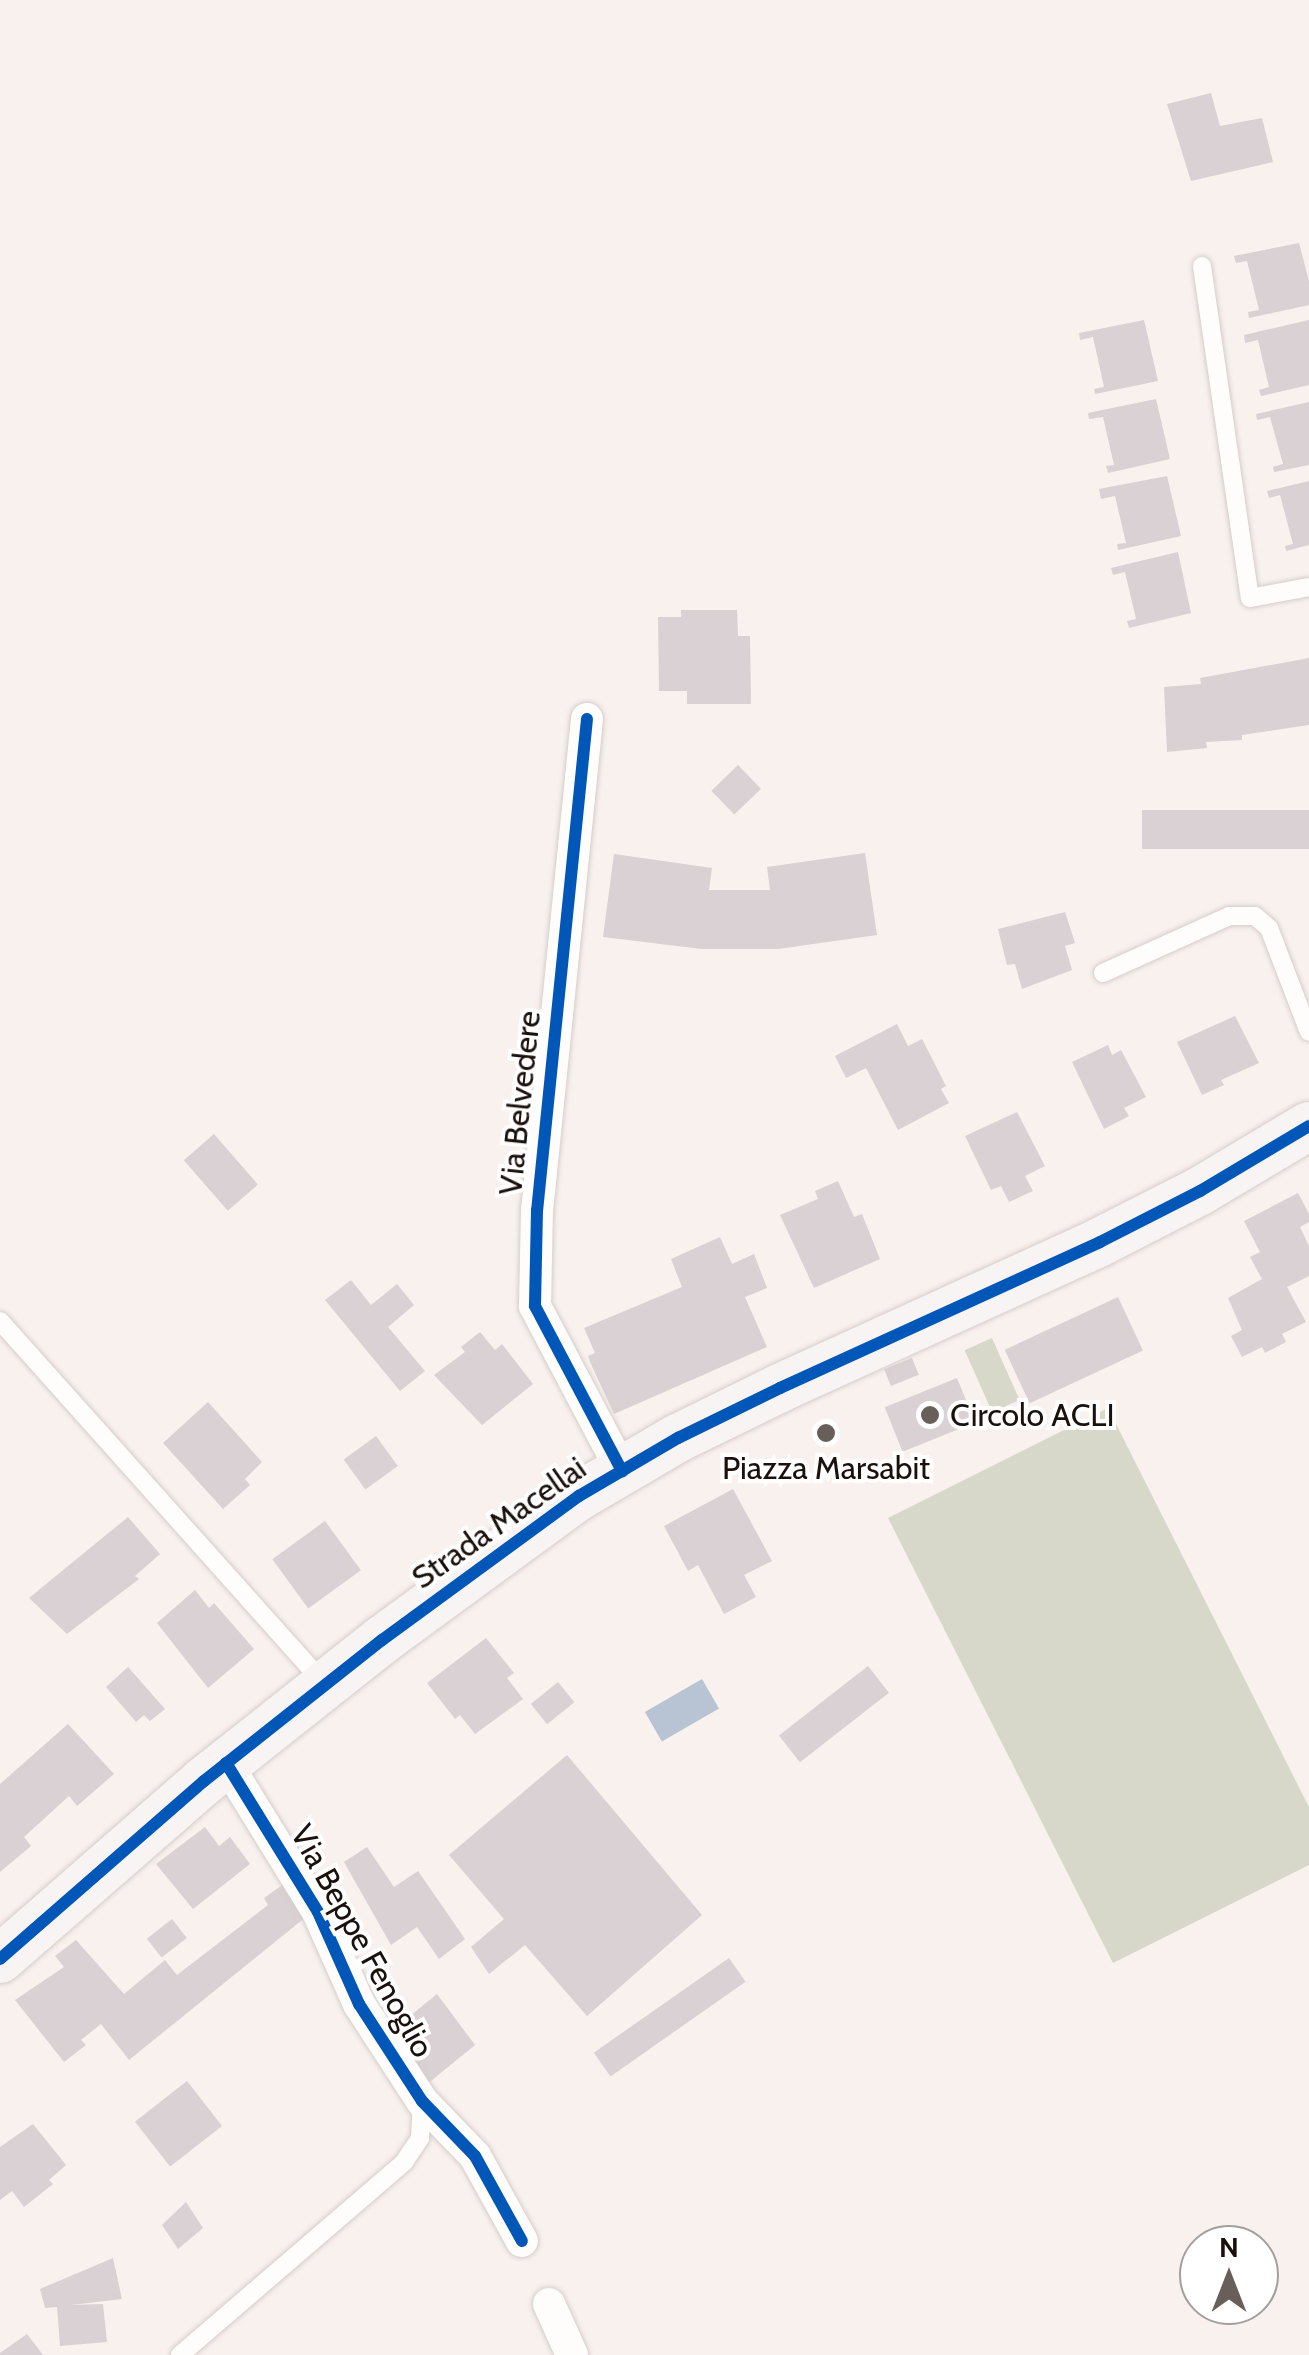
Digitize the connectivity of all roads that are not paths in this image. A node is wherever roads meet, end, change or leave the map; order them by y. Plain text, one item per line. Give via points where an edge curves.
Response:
1 (1202, 266) dead end
2 (1309, 586) edge
3 (587, 719) dead end
4 (1103, 973) dead end
5 (1309, 1032) edge
6 (1309, 1126) edge
7 (0, 1321) edge
8 (622, 1471) junction
9 (326, 1684) junction
10 (226, 1763) junction
11 (0, 1959) edge
12 (422, 2101) junction
13 (522, 2240) dead end
14 (550, 2304) dead end
15 (180, 2355) edge
16 (572, 2355) edge

1 - 2 lane via 1250,598
3 - 8 street, Via Belvedere via 537,1210 535,1306
4 - 5 lane via 1229,916 1254,916 1269,928
6 - 8 street, Strada Macellai via 1100,1242 780,1388
7 - 9 lane
8 - 9 street, Strada Macellai
9 - 10 street, Strada Macellai
10 - 11 street, Strada Macellai
10 - 12 street, Via Beppe Fenoglio via 318,1912 358,2004
12 - 13 street, Via Beppe Fenoglio via 475,2156
12 - 15 lane via 420,2138 404,2162
14 - 16 street

